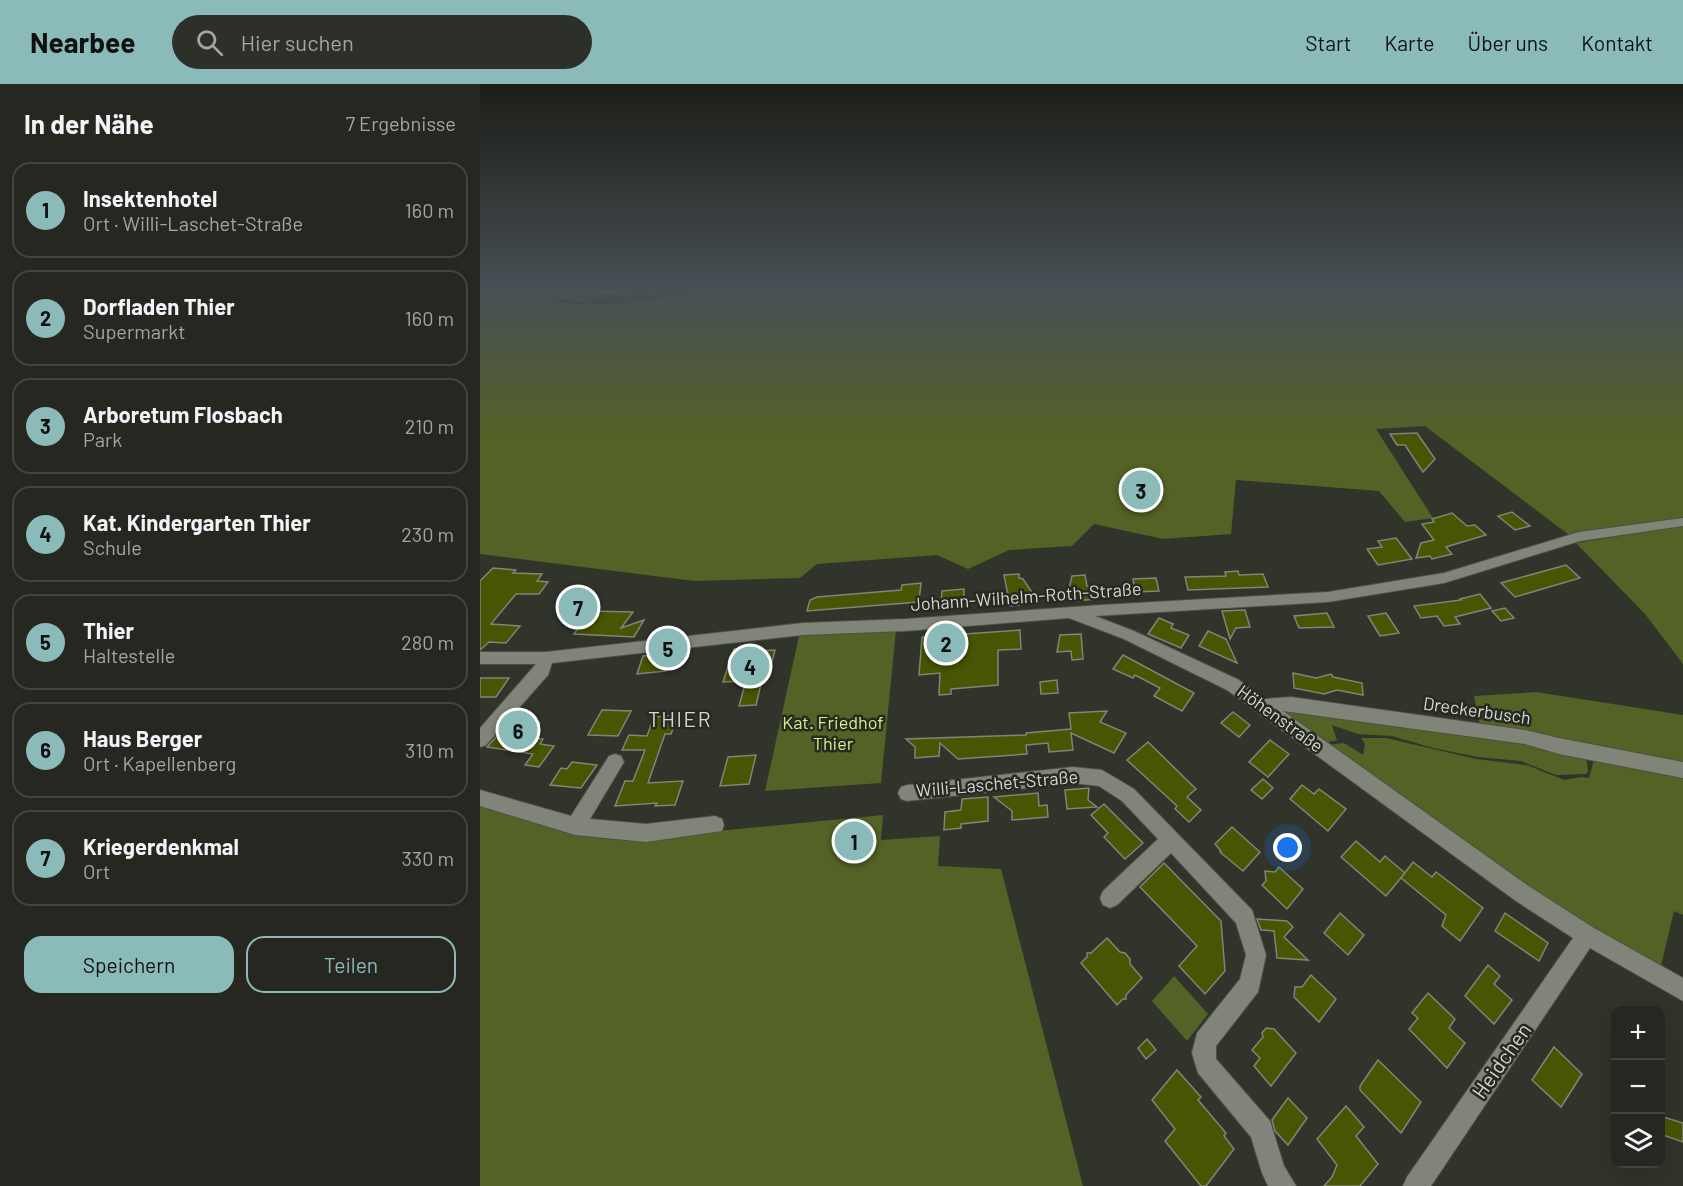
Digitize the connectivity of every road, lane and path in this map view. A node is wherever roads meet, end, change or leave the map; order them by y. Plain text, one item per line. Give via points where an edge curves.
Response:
1 (1683, 522) edge
2 (1071, 612) junction
3 (480, 658) edge
4 (546, 658) junction
5 (1263, 706) junction
6 (480, 740) edge
7 (615, 762) dead end
8 (1683, 770) edge
9 (907, 793) dead end
10 (480, 798) edge
11 (715, 825) dead end
12 (575, 826) junction
13 (1171, 840) junction
14 (1110, 898) dead end
15 (1587, 935) junction
16 (1683, 990) edge
17 (1283, 1186) edge
18 (1416, 1186) edge

1 - 2 street, Johann-Wilhelm-Roth-Straße via 1569,540 1444,578 1360,593
2 - 4 street, Johann-Wilhelm-Roth-Straße via 803,629
2 - 5 street, Höhenstraße via 1208,672
3 - 4 street, Johann-Wilhelm-Roth-Straße
4 - 6 street via 542,671
5 - 8 street, Dreckerbusch via 1291,704 1488,730
5 - 15 street, Höhenstraße via 1471,857
7 - 12 street
9 - 13 street, Willi-Laschet-Straße via 1073,775 1102,778 1128,795
10 - 12 street
11 - 12 street via 646,833
13 - 14 street
13 - 17 street, Willi-Laschet-Straße via 1245,917 1256,955 1250,984 1205,1041 1203,1053 1206,1065 1261,1130 1274,1173
15 - 16 street, Höhenstraße
15 - 18 street, Heidchen

